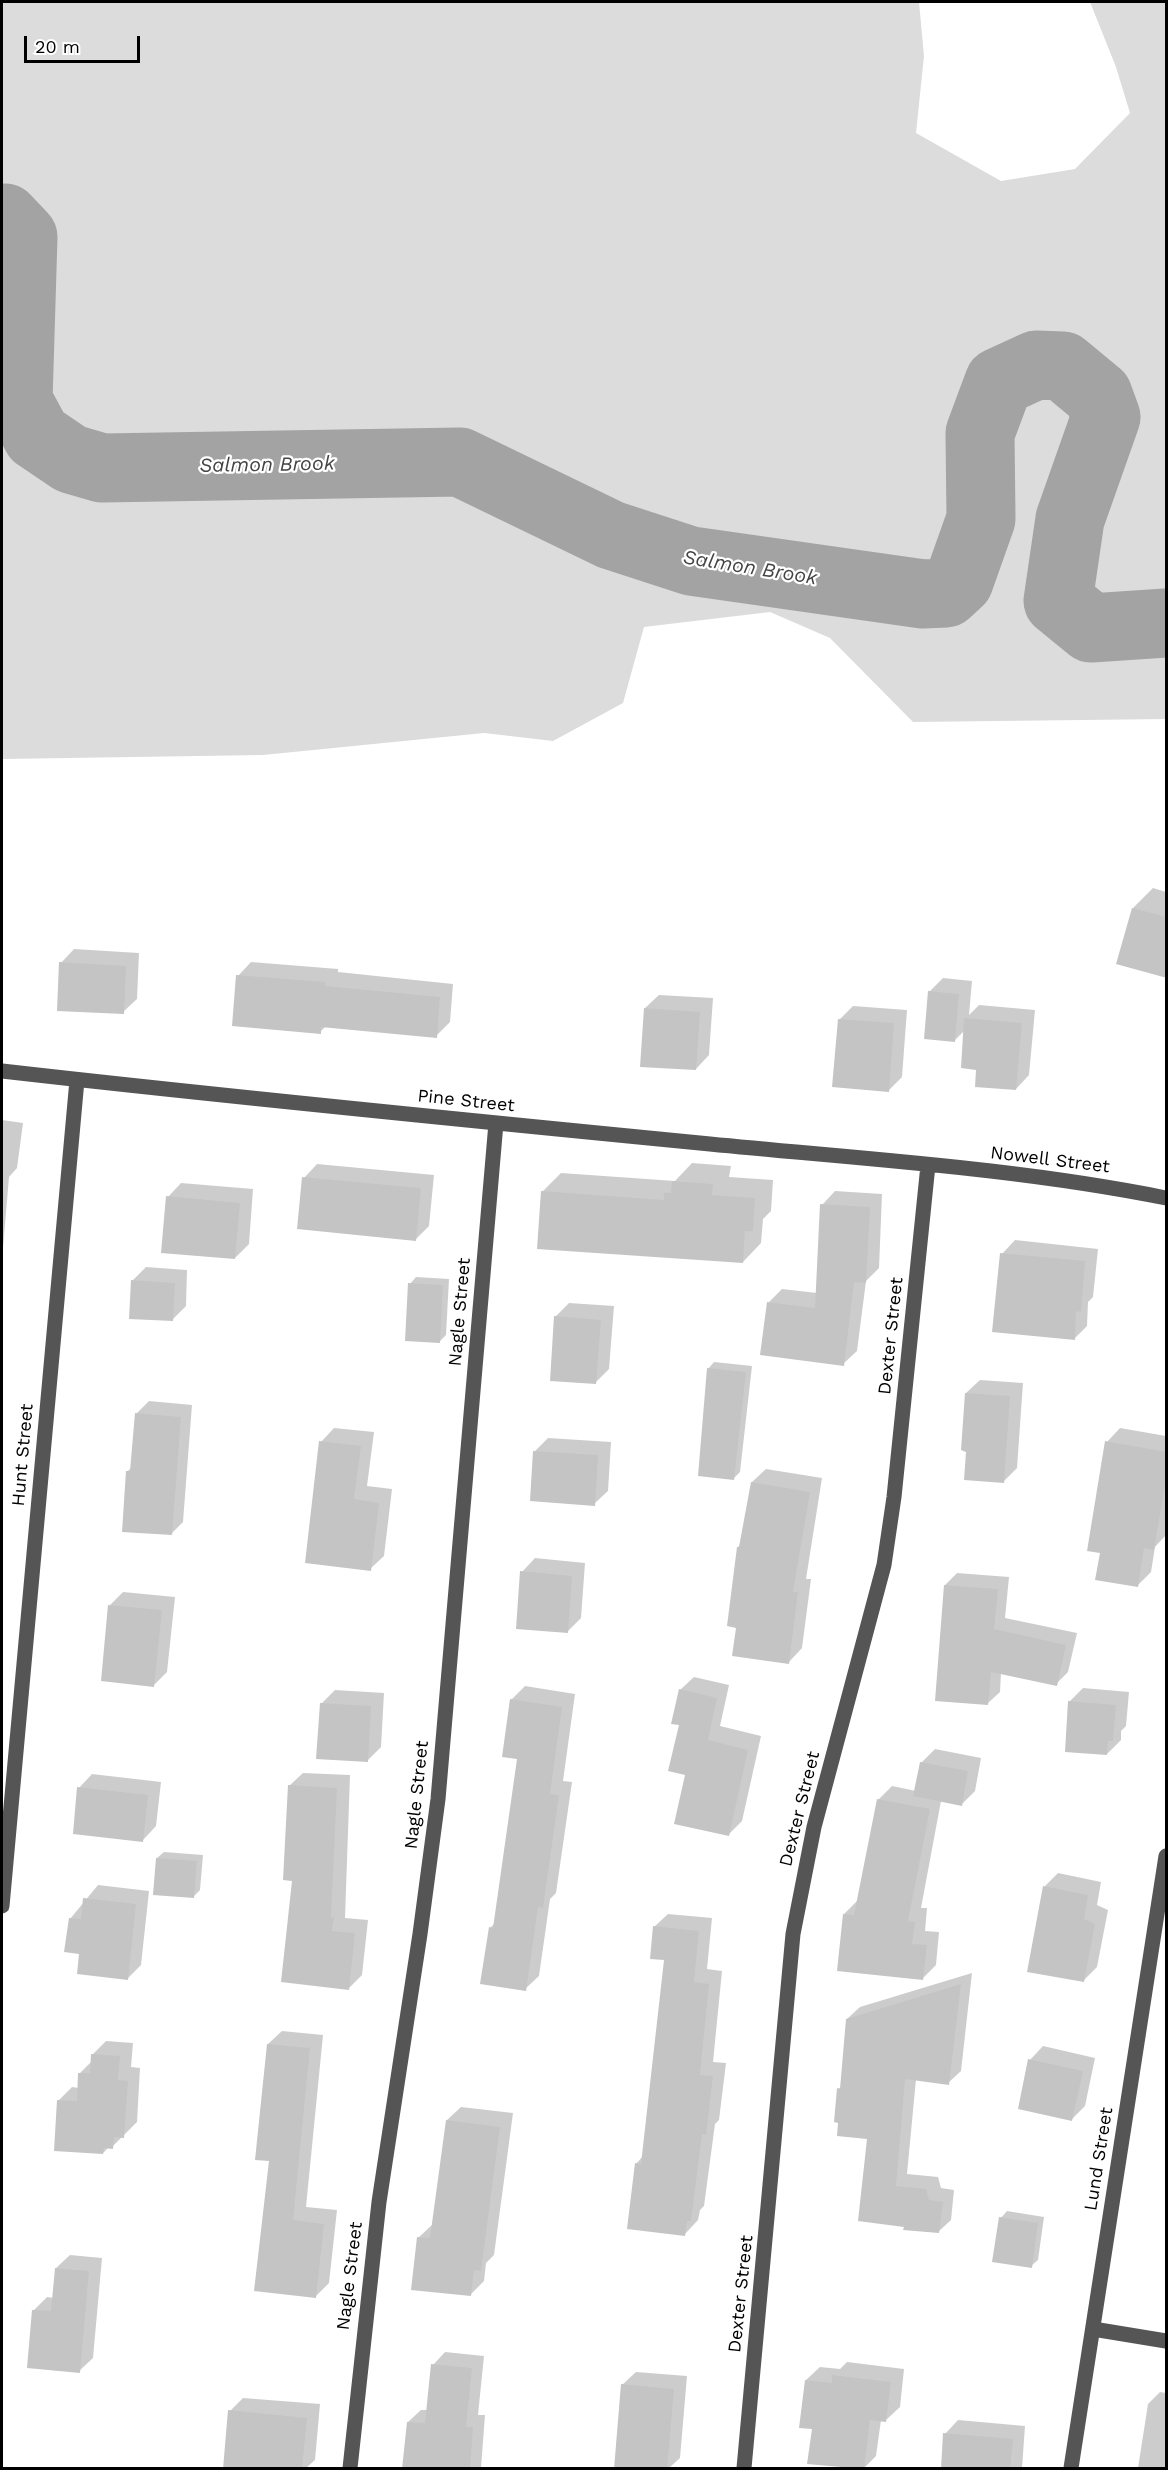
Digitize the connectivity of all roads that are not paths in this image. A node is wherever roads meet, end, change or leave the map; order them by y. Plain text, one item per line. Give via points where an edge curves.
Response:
1 (2, 1071) edge
2 (77, 1080) junction
3 (496, 1123) junction
4 (928, 1165) junction
5 (1167, 1197) edge
6 (1167, 1856) edge
7 (2, 1906) edge
8 (1093, 2329) junction
9 (1167, 2341) edge
10 (350, 2469) edge
11 (744, 2469) edge
12 (1071, 2469) edge

1 - 2 street, Pine Street
2 - 3 street, Pine Street
2 - 7 street, Hunt Street
3 - 4 street, Pine Street
3 - 10 street, Nagle Street via 438,1799 379,2202
4 - 5 street, Nowell Street
4 - 11 street, Dexter Street via 884,1564 814,1827 793,1934
6 - 8 street, Lund Street
8 - 9 street
8 - 12 street, Lund Street

